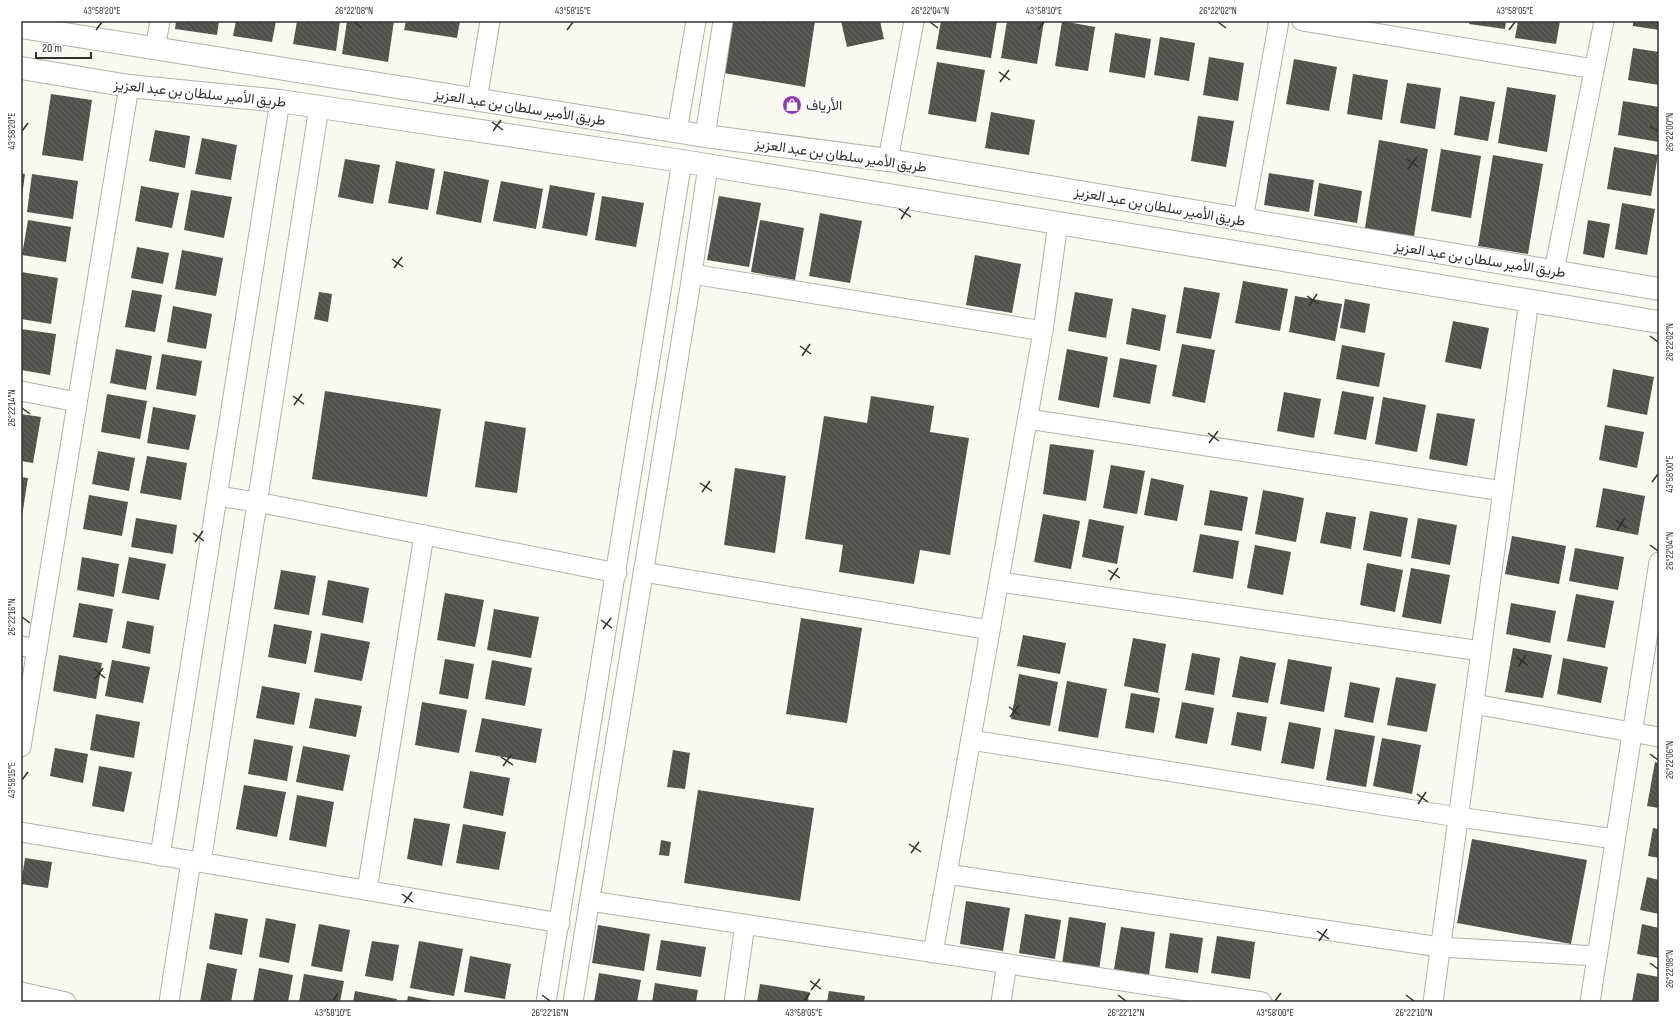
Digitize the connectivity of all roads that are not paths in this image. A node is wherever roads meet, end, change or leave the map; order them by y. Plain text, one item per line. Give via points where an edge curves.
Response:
1 (160, 21) edge
2 (490, 21) edge
3 (696, 21) edge
4 (723, 21) edge
5 (914, 21) edge
6 (1279, 21) edge
7 (1302, 21) edge
8 (1604, 21) edge
9 (21, 28) edge
10 (155, 49) junction
11 (21, 68) edge
12 (1594, 68) junction
13 (128, 86) junction
14 (477, 100) junction
15 (280, 101) junction
16 (319, 107) junction
17 (677, 131) junction
18 (705, 136) junction
19 (888, 160) junction
20 (682, 161) junction
21 (708, 166) junction
22 (1243, 219) junction
23 (1058, 222) junction
24 (1554, 271) junction
25 (692, 274) junction
26 (1659, 289) edge
27 (1529, 300) junction
28 (1659, 322) edge
29 (1043, 331) junction
30 (21, 391) edge
31 (77, 402) junction
32 (1028, 419) junction
33 (1503, 491) junction
34 (217, 496) junction
35 (257, 502) junction
36 (424, 536) junction
37 (1659, 562) edge
38 (643, 572) junction
39 (617, 573) junction
40 (999, 582) junction
41 (990, 630) junction
42 (29, 648) edge
43 (1481, 652) junction
44 (1474, 704) junction
45 (1632, 732) junction
46 (1659, 737) edge
47 (971, 740) junction
48 (21, 747) edge
49 (1458, 817) junction
50 (21, 832) edge
51 (1615, 839) junction
52 (160, 856) junction
53 (196, 862) junction
54 (947, 874) junction
55 (367, 890) junction
56 (590, 901) junction
57 (560, 923) junction
58 (745, 924) junction
59 (1440, 946) junction
60 (933, 953) junction
61 (1597, 956) junction
62 (1007, 964) junction
63 (21, 992) edge
64 (66, 1002) edge
65 (169, 1002) edge
66 (546, 1002) edge
67 (573, 1002) edge
68 (734, 1002) edge
69 (1001, 1002) edge
70 (1262, 1002) edge
71 (1433, 1002) edge
72 (1590, 1002) edge

1 - 10 street
2 - 14 street
3 - 17 street
4 - 18 street
5 - 19 street
6 - 22 street
7 - 12 street
8 - 12 street
9 - 10 main road, طريق الأمير سلطان بن عبد العزيز
10 - 14 main road, طريق الأمير سلطان بن عبد العزيز
11 - 13 main road, طريق الأمير سلطان بن عبد العزيز
12 - 24 street
13 - 15 main road, طريق الأمير سلطان بن عبد العزيز
13 - 31 street
14 - 17 main road, طريق الأمير سلطان بن عبد العزيز
15 - 16 main road, طريق الأمير سلطان بن عبد العزيز
15 - 34 street
16 - 20 main road, طريق الأمير سلطان بن عبد العزيز
16 - 35 street
17 - 18 main road, طريق الأمير سلطان بن عبد العزيز
18 - 19 main road, طريق الأمير سلطان بن عبد العزيز
19 - 22 main road, طريق الأمير سلطان بن عبد العزيز
20 - 21 main road, طريق الأمير سلطان بن عبد العزيز
20 - 39 street
21 - 23 main road, طريق الأمير سلطان بن عبد العزيز
21 - 25 street
22 - 24 main road, طريق الأمير سلطان بن عبد العزيز
23 - 27 main road, طريق الأمير سلطان بن عبد العزيز
23 - 29 street
24 - 26 main road, طريق الأمير سلطان بن عبد العزيز
25 - 29 street
25 - 38 street
27 - 28 main road, طريق الأمير سلطان بن عبد العزيز
27 - 33 street
29 - 32 street
30 - 31 street
31 - 42 street
32 - 33 street
32 - 40 street
33 - 43 street
34 - 35 street
34 - 52 street
35 - 36 street
35 - 53 street
36 - 39 street
36 - 55 street
37 - 45 street
38 - 41 street
38 - 56 street
39 - 57 street
40 - 41 street
40 - 43 street
41 - 47 street
42 - 48 street
43 - 44 street
44 - 45 street
44 - 49 street
45 - 46 street
45 - 51 street
47 - 49 street
47 - 54 street
49 - 51 street
49 - 59 street
50 - 52 street
51 - 61 street
52 - 53 street
53 - 55 street
53 - 65 street
54 - 59 street
54 - 60 street
55 - 57 street
56 - 58 street
56 - 67 street
57 - 66 street
58 - 60 street
58 - 68 street
59 - 61 street
59 - 71 street
60 - 62 street
61 - 72 street
62 - 69 street
62 - 70 street
63 - 64 street

